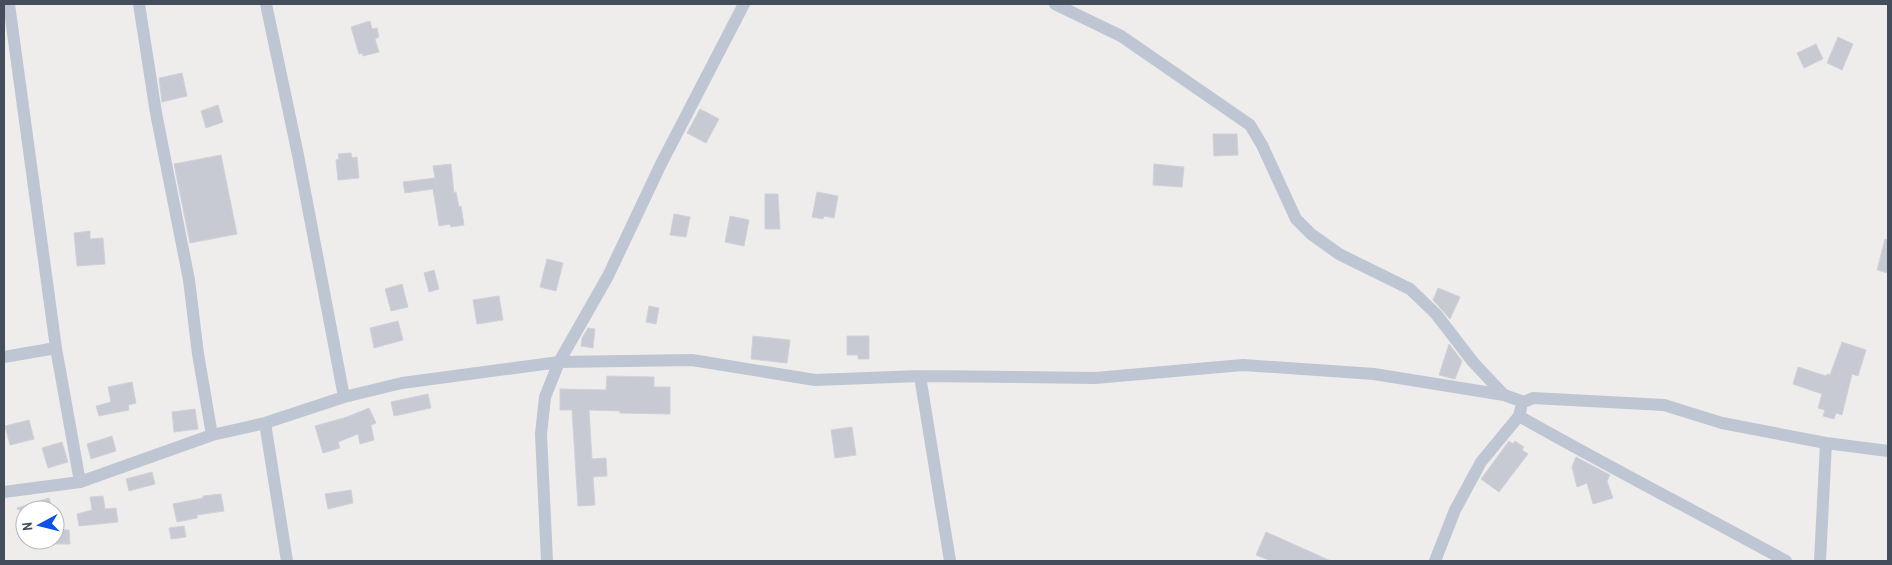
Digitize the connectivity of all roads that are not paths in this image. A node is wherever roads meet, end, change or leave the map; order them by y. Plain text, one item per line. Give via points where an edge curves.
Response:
1 (9, 4) edge
2 (139, 4) edge
3 (266, 4) edge
4 (744, 4) edge
5 (1055, 4) edge
6 (56, 348) junction
7 (4, 357) edge
8 (559, 362) junction
9 (920, 376) junction
10 (1504, 395) junction
11 (344, 397) junction
12 (1524, 402) junction
13 (1518, 416) junction
14 (265, 423) junction
15 (212, 435) junction
16 (1826, 443) junction
17 (1888, 451) edge
18 (80, 482) junction
19 (4, 492) edge
20 (287, 561) edge
21 (547, 561) edge
22 (950, 561) edge
23 (1435, 561) edge
24 (1786, 561) edge
25 (1820, 561) edge

1 - 6 street
2 - 15 street via 156,113 189,280
3 - 11 street
4 - 8 street via 661,164 608,276
5 - 10 street via 1121,36 1250,125 1296,219 1339,254 1410,289 1436,314 1473,362
6 - 7 street
6 - 18 street
8 - 9 street via 692,360 815,380
8 - 11 street via 402,383
8 - 21 street via 545,397 541,434
9 - 10 street via 1095,378 1243,365 1374,374
9 - 22 street
10 - 12 street
11 - 14 street
12 - 13 street
12 - 16 street via 1533,398 1664,405 1722,423
13 - 23 street via 1481,462 1455,510
13 - 24 street
14 - 15 street
14 - 20 street
15 - 18 street
16 - 17 street
16 - 25 street
18 - 19 street

